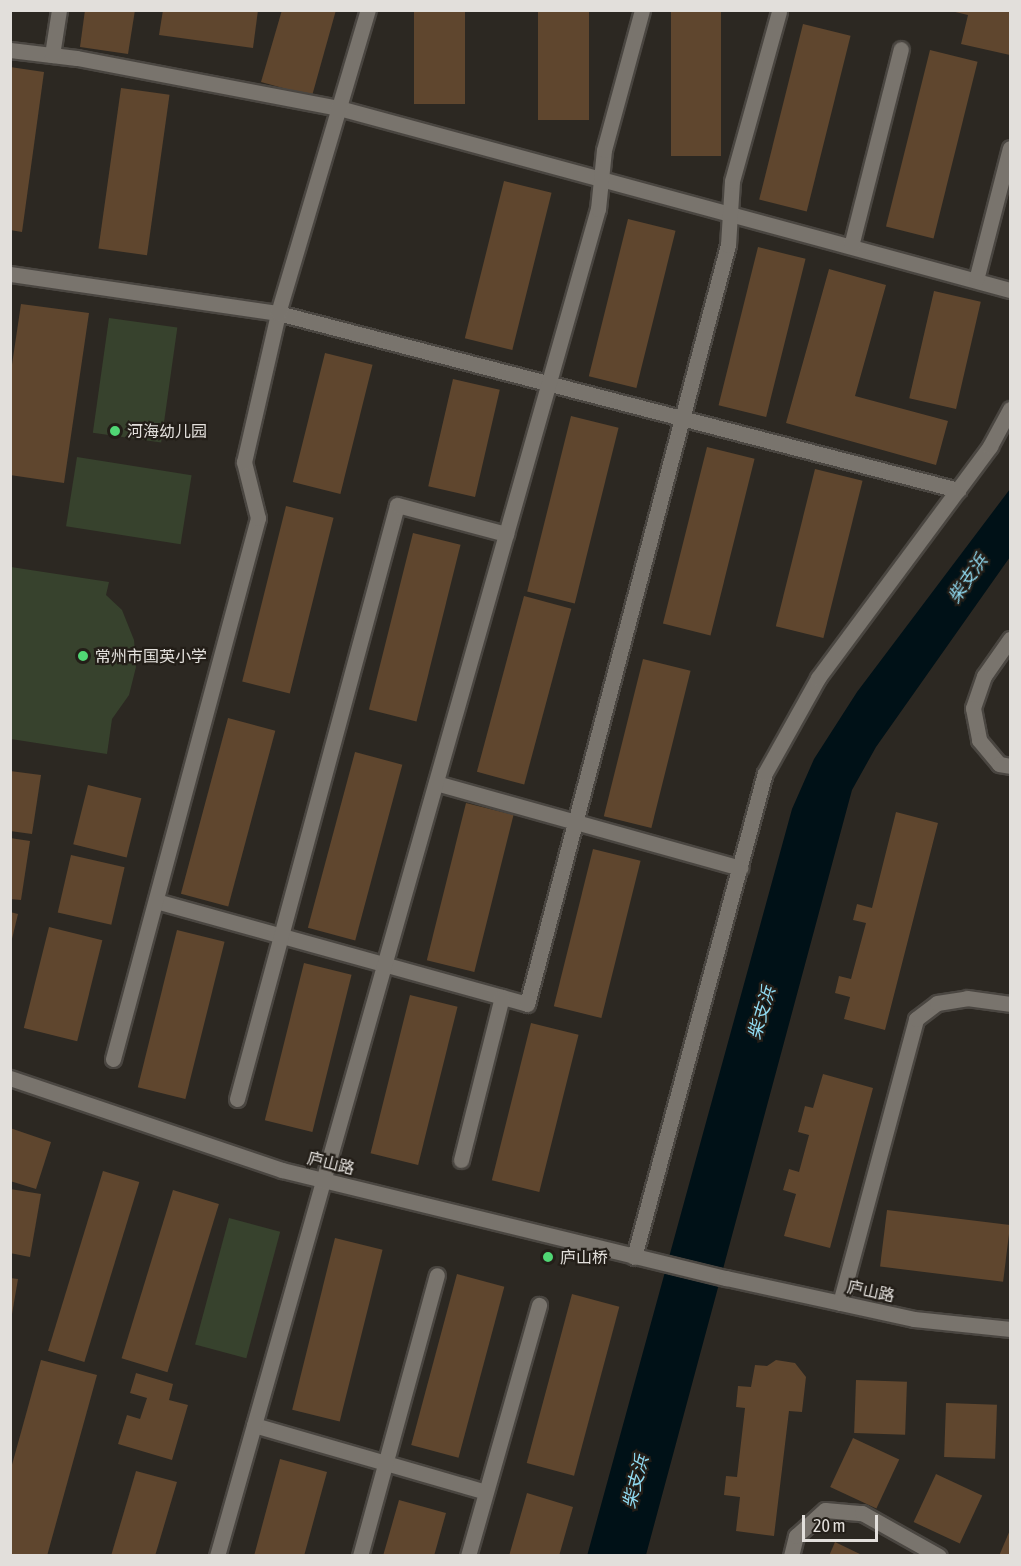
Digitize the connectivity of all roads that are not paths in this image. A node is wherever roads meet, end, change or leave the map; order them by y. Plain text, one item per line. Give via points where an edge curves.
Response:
1 (59, 10) edge
2 (368, 10) edge
3 (642, 10) edge
4 (779, 11) edge
5 (901, 49) dead end
6 (10, 50) edge
7 (52, 55) junction
8 (339, 108) junction
9 (1011, 148) edge
10 (601, 177) junction
11 (730, 213) junction
12 (851, 246) junction
13 (10, 274) edge
14 (976, 280) junction
15 (1011, 290) edge
16 (278, 313) junction
17 (549, 383) junction
18 (1011, 409) edge
19 (682, 418) junction
20 (957, 490) junction
21 (506, 534) junction
22 (1011, 639) edge
23 (1011, 766) edge
24 (436, 783) junction
25 (576, 822) junction
26 (740, 868) junction
27 (156, 901) junction
28 (281, 934) junction
29 (385, 963) junction
30 (502, 997) junction
31 (1011, 1004) edge
32 (113, 1059) dead end
33 (10, 1078) edge
34 (237, 1099) dead end
35 (460, 1160) dead end
36 (324, 1180) junction
37 (641, 1259) junction
38 (437, 1275) dead end
39 (840, 1303) junction
40 (540, 1305) dead end
41 (1011, 1329) edge
42 (254, 1425) junction
43 (385, 1463) junction
44 (486, 1492) junction
45 (217, 1556) edge
46 (360, 1556) edge
47 (468, 1556) edge
48 (791, 1556) edge
49 (939, 1556) edge

1 - 7 street
2 - 8 street
3 - 10 street via 604,150
4 - 11 street via 732,181
5 - 12 street
6 - 7 street
7 - 8 street
8 - 10 street
8 - 16 street
9 - 14 street
10 - 11 street
10 - 17 street via 598,209
11 - 12 street
11 - 19 street via 728,245
12 - 14 street
13 - 16 street
14 - 15 street
16 - 17 street
16 - 27 street via 244,462 258,518
17 - 19 street
17 - 21 street
18 - 20 street
19 - 20 street
19 - 25 street
20 - 26 street via 818,678 765,773
21 - 24 street
21 - 28 street via 397,505
22 - 23 street via 984,676 973,708 979,740 999,764
24 - 25 street
24 - 29 street
25 - 26 street
25 - 30 street via 527,1004
26 - 37 street
27 - 28 street
27 - 32 street
28 - 29 street
28 - 34 street
29 - 30 street
29 - 36 street
30 - 35 street
31 - 39 street via 967,998 937,1003 916,1019
33 - 36 street, 庐山路 via 282,1170
36 - 37 street, 庐山路
36 - 42 street
37 - 39 street, 庐山路
38 - 43 street
39 - 41 street, 庐山路 via 914,1318
40 - 44 street
42 - 43 street
42 - 45 street
43 - 44 street
43 - 46 street
44 - 47 street
48 - 49 street via 796,1536 825,1510 862,1513

